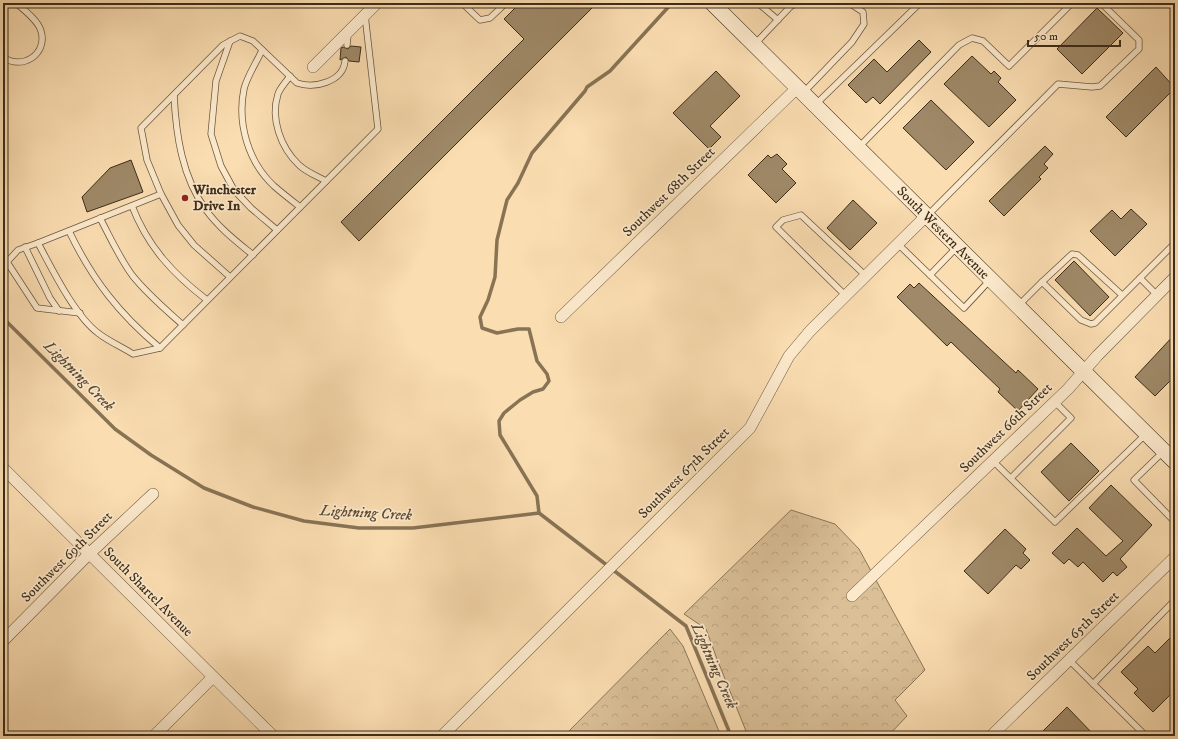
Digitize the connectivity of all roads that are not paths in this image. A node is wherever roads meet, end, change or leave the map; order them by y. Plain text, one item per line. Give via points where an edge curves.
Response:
1 (16, 3) edge
2 (377, 3) edge
3 (462, 3) edge
4 (506, 3) edge
5 (713, 3) edge
6 (758, 3) edge
7 (796, 3) edge
8 (849, 3) edge
9 (920, 3) edge
10 (1072, 3) edge
11 (1101, 3) edge
12 (365, 15) junction
13 (778, 20) junction
14 (348, 32) junction
15 (230, 41) junction
16 (346, 45) dead end
17 (754, 45) junction
18 (262, 50) junction
19 (3, 57) edge
20 (345, 60) dead end
21 (312, 67) dead end
22 (290, 76) junction
23 (800, 90) junction
24 (174, 95) junction
25 (815, 105) junction
26 (858, 148) junction
27 (326, 181) junction
28 (161, 194) junction
29 (132, 206) junction
30 (300, 207) junction
31 (926, 216) junction
32 (100, 218) junction
33 (69, 230) junction
34 (277, 230) junction
35 (38, 243) junction
36 (898, 244) junction
37 (957, 246) junction
38 (1172, 246) dead end
39 (25, 247) junction
40 (253, 255) junction
41 (930, 275) junction
42 (866, 276) junction
43 (230, 277) junction
44 (1175, 277) edge
45 (1140, 278) junction
46 (990, 280) junction
47 (1042, 282) junction
48 (1157, 295) junction
49 (846, 296) junction
50 (1122, 296) junction
51 (207, 300) junction
52 (1018, 306) junction
53 (59, 311) junction
54 (80, 313) junction
55 (562, 317) dead end
56 (183, 325) junction
57 (160, 348) junction
58 (1084, 372) junction
59 (1055, 402) junction
60 (1146, 434) junction
61 (1164, 451) junction
62 (993, 461) junction
63 (1175, 462) edge
64 (3, 468) edge
65 (1010, 478) junction
66 (153, 494) dead end
67 (1175, 522) edge
68 (89, 554) junction
69 (1175, 556) edge
70 (852, 596) dead end
71 (1175, 600) edge
72 (3, 641) edge
73 (1069, 660) junction
74 (212, 678) junction
75 (1093, 684) junction
76 (154, 736) edge
77 (273, 736) edge
78 (442, 736) edge
79 (991, 736) edge
80 (1146, 736) edge

1 - 19 lane via 38,25 42,41 39,49 27,61 19,63
2 - 12 street
3 - 4 lane via 480,20 490,18
5 - 17 main road, South Western Avenue
6 - 13 lane
7 - 13 lane
8 - 23 lane via 863,12 864,24 852,42
9 - 25 lane
10 - 26 lane via 1009,66 979,39 972,38 960,45
11 - 31 lane via 1139,40 1139,49 1100,86 1058,84
12 - 14 street
12 - 27 lane via 378,129
13 - 17 lane
14 - 16 lane
14 - 21 street
15 - 18 lane via 240,36 253,41
15 - 24 lane
15 - 34 lane via 216,80 211,134 221,166 234,190
17 - 23 main road, South Western Avenue
18 - 22 lane
18 - 30 lane via 244,88 242,123 248,148 273,185
20 - 22 lane via 344,68 337,77 324,83 303,85 296,83
22 - 27 lane via 278,94 275,114 278,133 287,151 300,166
23 - 25 main road, South Western Avenue
23 - 55 street, Southwest 68th Street
24 - 28 lane via 141,128 147,160
24 - 40 lane via 176,128 182,157 192,183 205,209 223,230
25 - 26 main road, South Western Avenue
26 - 31 main road, South Western Avenue
27 - 30 lane
28 - 29 lane
28 - 43 lane via 178,225 194,245
29 - 32 lane
29 - 51 lane via 145,235 163,260 184,282
30 - 34 lane
31 - 36 street, Southwest 67th Street
31 - 37 main road, South Western Avenue
32 - 33 lane
32 - 56 lane via 132,274 152,297
33 - 35 lane
33 - 57 lane via 84,263 102,288 138,329
34 - 40 lane
35 - 39 lane
35 - 54 lane
36 - 41 lane
36 - 42 street, Southwest 67th Street
37 - 41 lane
37 - 46 main road, South Western Avenue
38 - 45 lane
39 - 53 lane
39 - 53 lane via 18,250 8,262 37,308
40 - 43 lane
41 - 46 lane via 964,308
42 - 49 street, Southwest 67th Street
42 - 49 lane via 801,215 783,220 776,227
43 - 51 lane
44 - 48 street, Southwest 66th Street
45 - 48 lane
45 - 50 lane
46 - 52 main road, South Western Avenue
47 - 50 lane via 1072,254 1078,255
47 - 50 lane via 1081,320 1090,324
47 - 52 lane
48 - 58 street, Southwest 66th Street
49 - 78 street, Southwest 67th Street via 810,331 790,356 750,428
51 - 56 lane
52 - 58 main road, South Western Avenue
53 - 54 lane
54 - 57 lane via 97,333 133,354
56 - 57 lane
58 - 59 street, Southwest 66th Street
58 - 60 main road, South Western Avenue
59 - 62 street, Southwest 66th Street
59 - 65 lane via 1072,418
60 - 61 main road, South Western Avenue
60 - 65 lane via 1055,522
61 - 63 main road, South Western Avenue
61 - 67 lane via 1134,480
62 - 65 lane
62 - 70 street, Southwest 66th Street
64 - 68 street, South Shartel Avenue
66 - 68 street, Southwest 69th Street
68 - 72 street, Southwest 69th Street
68 - 74 street, South Shartel Avenue
69 - 73 street, Southwest 65th Street
71 - 75 lane
73 - 75 lane
73 - 79 street, Southwest 65th Street
74 - 76 street
74 - 77 street, South Shartel Avenue
75 - 80 lane

